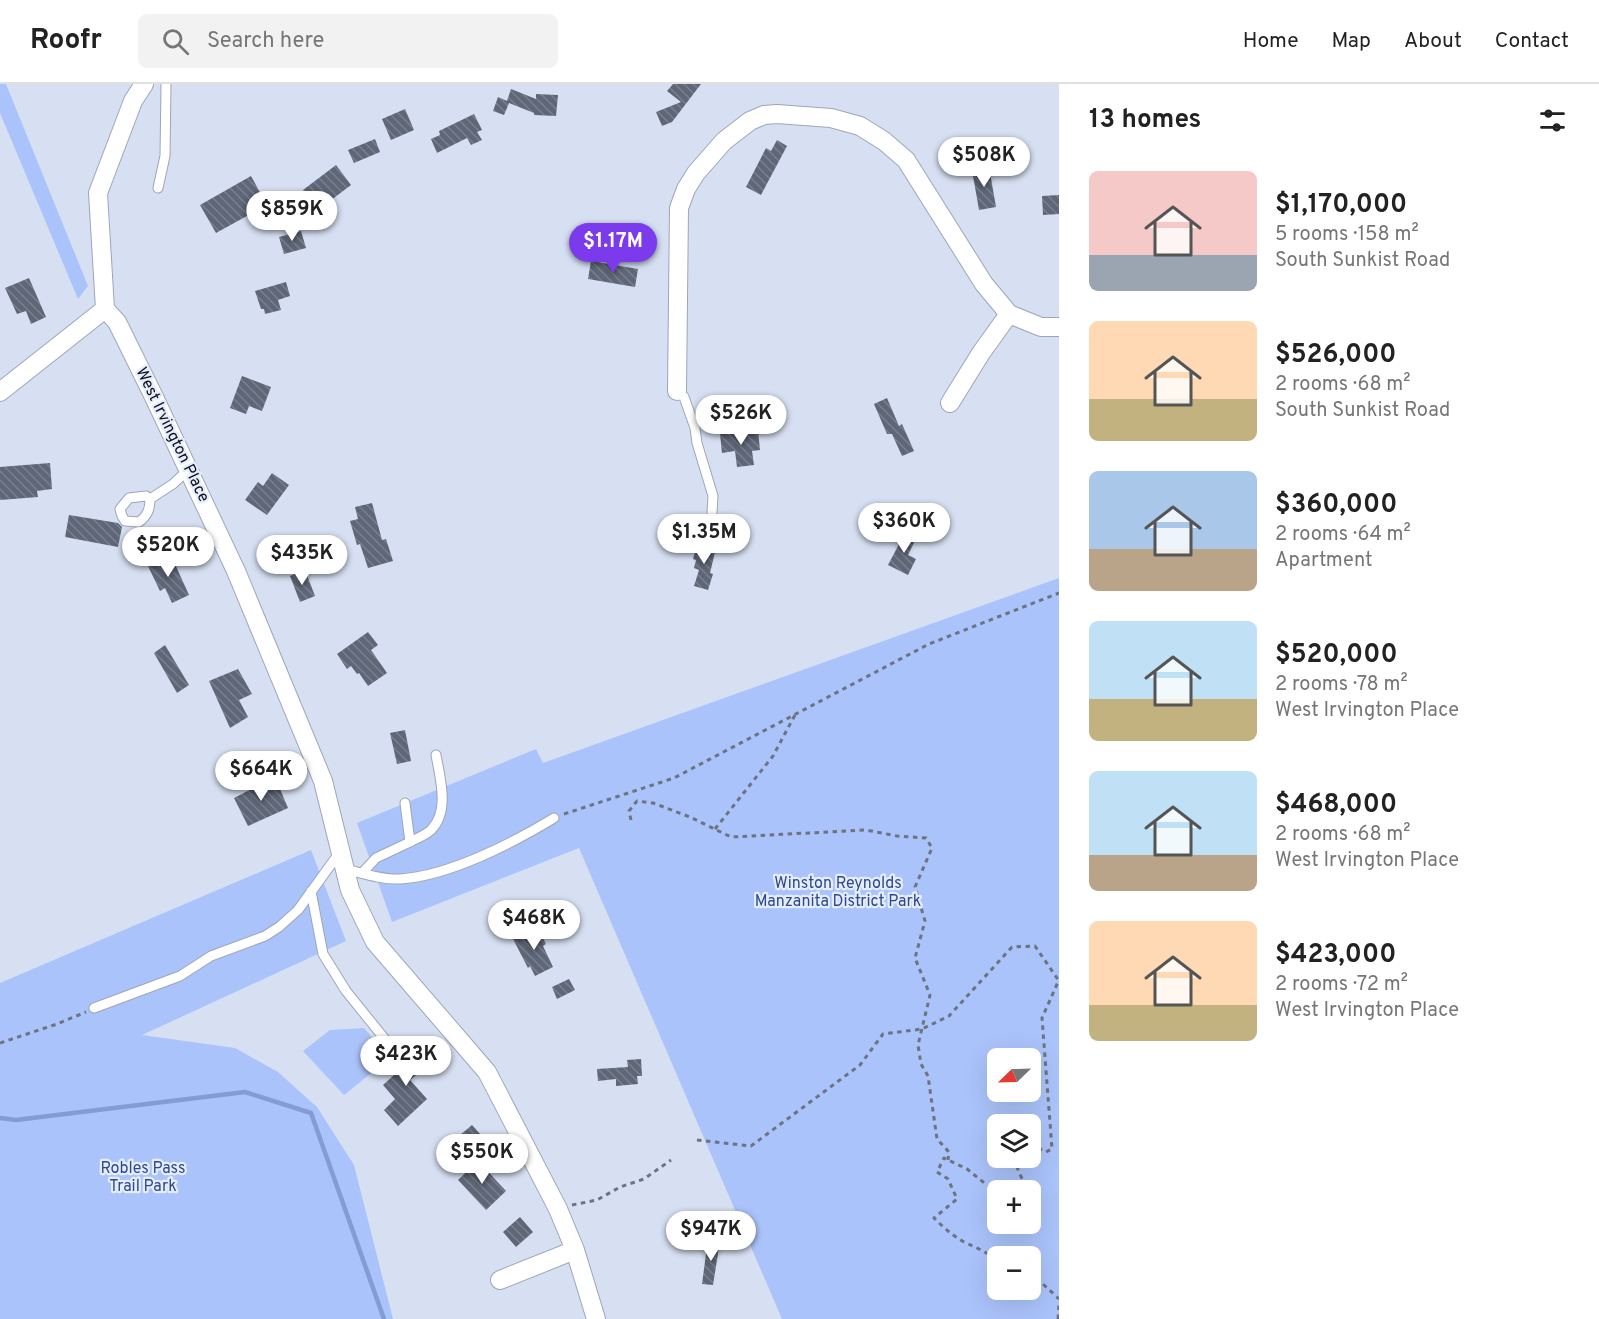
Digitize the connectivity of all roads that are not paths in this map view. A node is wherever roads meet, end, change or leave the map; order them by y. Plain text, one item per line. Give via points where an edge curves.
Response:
1 (144, 84) edge
2 (166, 84) edge
3 (158, 188) dead end
4 (105, 309) junction
5 (1009, 314) junction
6 (1059, 327) edge
7 (677, 391) joint
8 (0, 392) edge
9 (950, 403) dead end
10 (189, 469) junction
11 (150, 499) dead end
12 (712, 513) dead end
13 (436, 755) dead end
14 (405, 803) dead end
15 (554, 818) road end
16 (410, 842) junction
17 (349, 865) junction
18 (311, 891) junction
19 (94, 1008) road end
20 (392, 1048) dead end
21 (575, 1250) junction
22 (500, 1280) dead end
23 (596, 1319) edge

1 - 4 street via 133,101 98,193
2 - 3 lane via 165,156
4 - 8 street
4 - 10 street, West Irvington Place via 117,322
5 - 6 street via 1041,327
5 - 7 street via 984,284 906,160 884,141 860,126 831,118 764,116 750,121 724,141 696,173 679,208
5 - 9 street
7 - 12 lane via 684,397 695,428 713,496
10 - 11 lane
10 - 17 street, West Irvington Place via 234,565 323,782
13 - 16 lane via 442,789 440,815 430,832
14 - 16 lane
15 - 17 lane via 493,851 440,870 398,879
16 - 17 lane
17 - 18 lane
17 - 21 street, West Irvington Place via 350,890 375,942 487,1072
18 - 19 lane via 298,910 265,936 211,956 180,976
18 - 20 lane via 323,954 346,992
21 - 22 street
21 - 23 street, West Irvington Place

